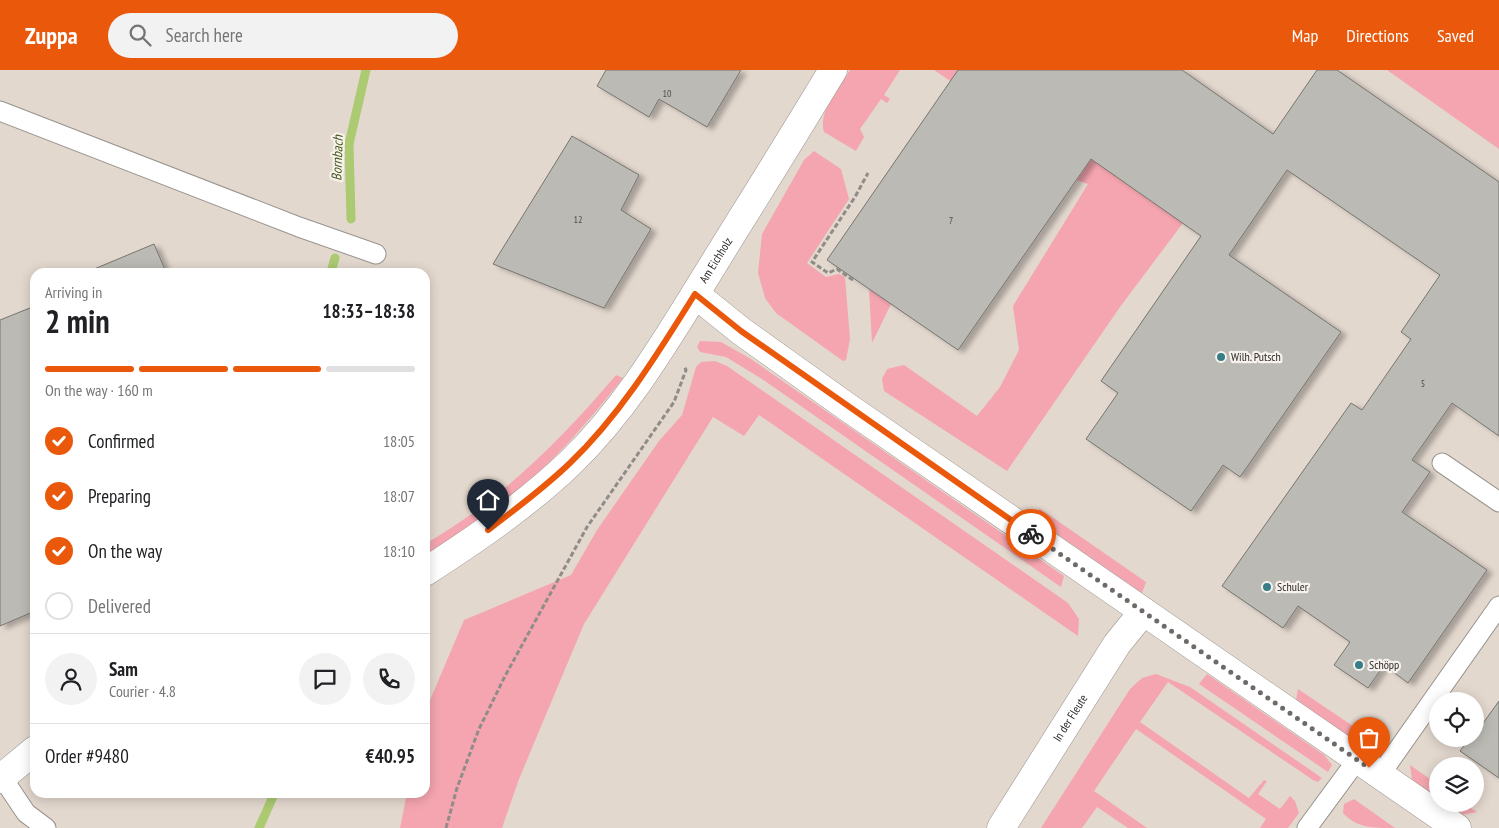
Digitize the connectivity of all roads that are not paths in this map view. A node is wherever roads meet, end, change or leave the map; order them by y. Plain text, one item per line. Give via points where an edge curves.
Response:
1 (833, 70) edge
2 (0, 111) edge
3 (376, 254) dead end
4 (695, 294) junction
5 (1442, 463) dead end
6 (1499, 502) edge
7 (430, 569) edge
8 (1499, 606) edge
9 (1143, 612) junction
10 (30, 754) edge
11 (1357, 760) junction
12 (1380, 775) junction
13 (1, 778) edge
14 (46, 828) edge
15 (1001, 828) edge
16 (1306, 828) edge
17 (1457, 828) edge

1 - 4 street, Am Eichholz
2 - 3 lane
4 - 7 street, Am Eichholz via 611,419 571,462 525,503
4 - 9 street via 749,337
5 - 6 lane
8 - 12 lane
9 - 11 street
9 - 15 street, In der Fleute via 1117,644
10 - 13 street
11 - 12 street
11 - 16 lane
12 - 17 street
13 - 14 lane via 26,813

